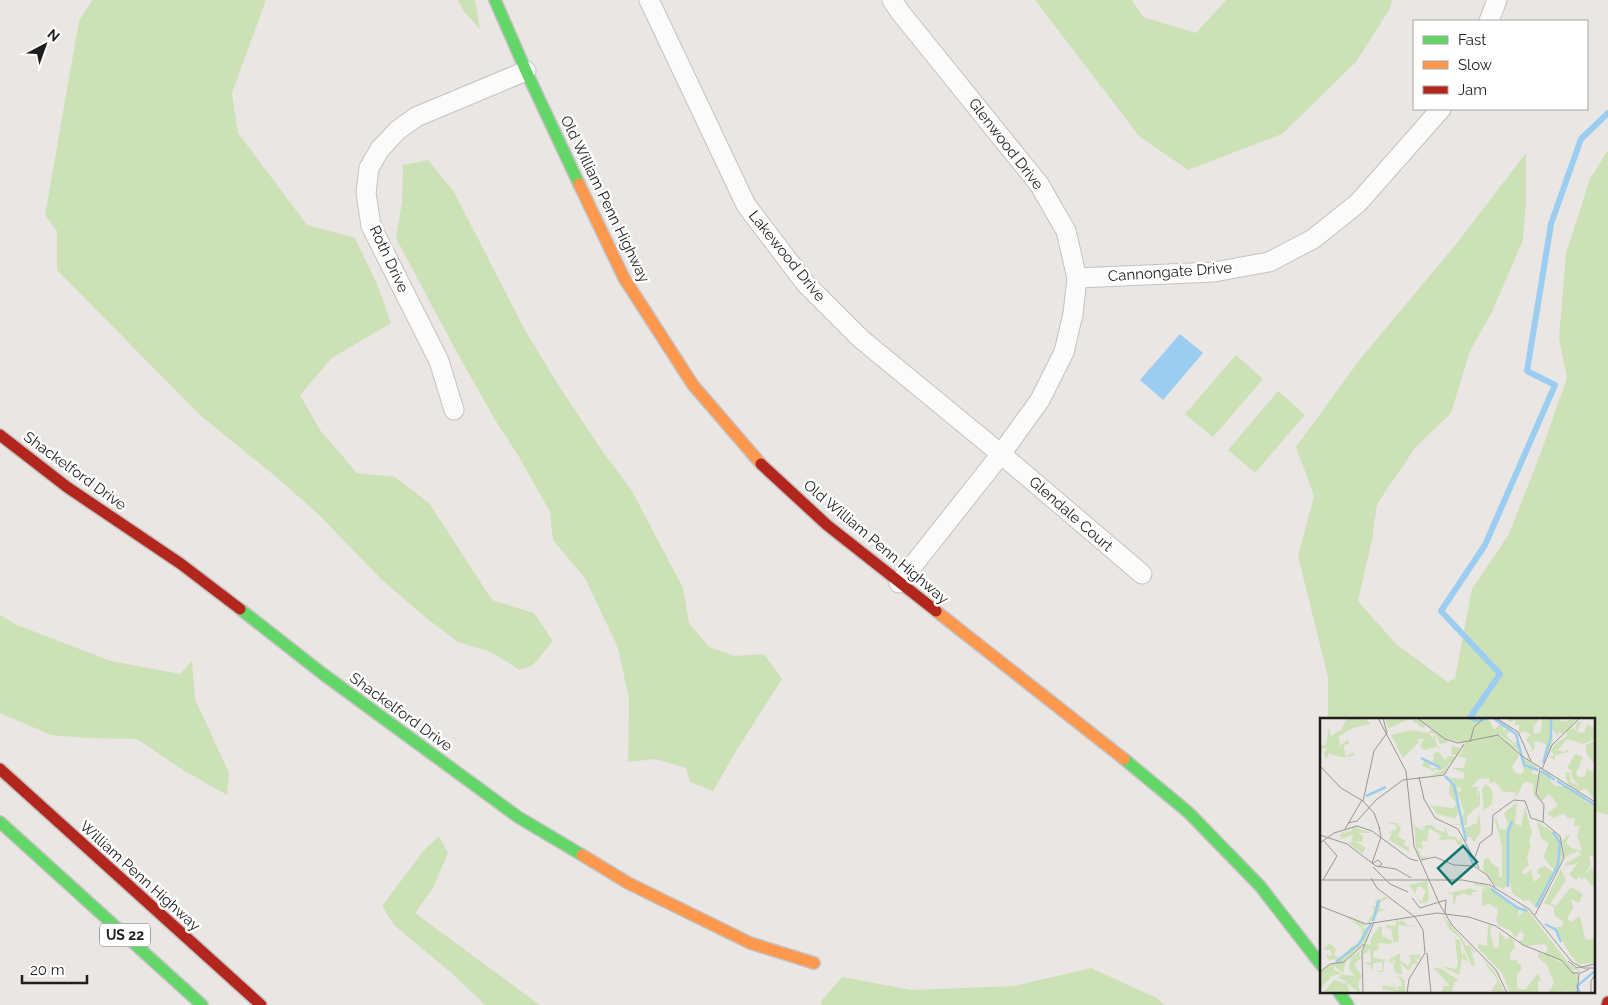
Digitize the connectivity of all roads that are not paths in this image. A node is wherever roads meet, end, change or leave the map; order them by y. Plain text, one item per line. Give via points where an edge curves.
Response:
1 (495, 0) edge
2 (649, 0) edge
3 (892, 0) edge
4 (1497, 0) edge
5 (1489, 20) edge
6 (526, 71) junction
7 (1440, 110) edge
8 (1077, 278) junction
9 (454, 410) dead end
10 (0, 435) edge
11 (1001, 454) junction
12 (1142, 574) dead end
13 (899, 583) junction
14 (0, 769) edge
15 (0, 822) edge
16 (814, 963) dead end
17 (1320, 963) edge
18 (1339, 992) edge
19 (202, 1005) edge
20 (260, 1005) edge
21 (1348, 1005) edge

1 - 6 main road, Old William Penn Highway
2 - 11 street, Lakewood Drive via 746,205 806,284 861,339
3 - 8 street, Glenwood Drive via 1040,184 1066,231
4 - 5 street
6 - 9 street, Roth Drive via 416,117 380,149 369,168 366,193 371,226 439,361
6 - 13 main road, Old William Penn Highway via 624,278 693,385 760,463 827,525
7 - 8 street, Cannongate Drive via 1358,203 1313,239 1269,262 1214,272
8 - 11 street, Glenwood Drive via 1064,352 1040,400
10 - 16 main road, Shackelford Drive via 67,487 181,564 323,674 518,817 628,883 750,943
11 - 12 street, Glendale Court
11 - 13 street, Glenwood Drive
13 - 17 main road, Old William Penn Highway via 1188,812 1260,886
14 - 20 main road, William Penn Highway / US 22
15 - 19 main road, US 22
18 - 21 main road

